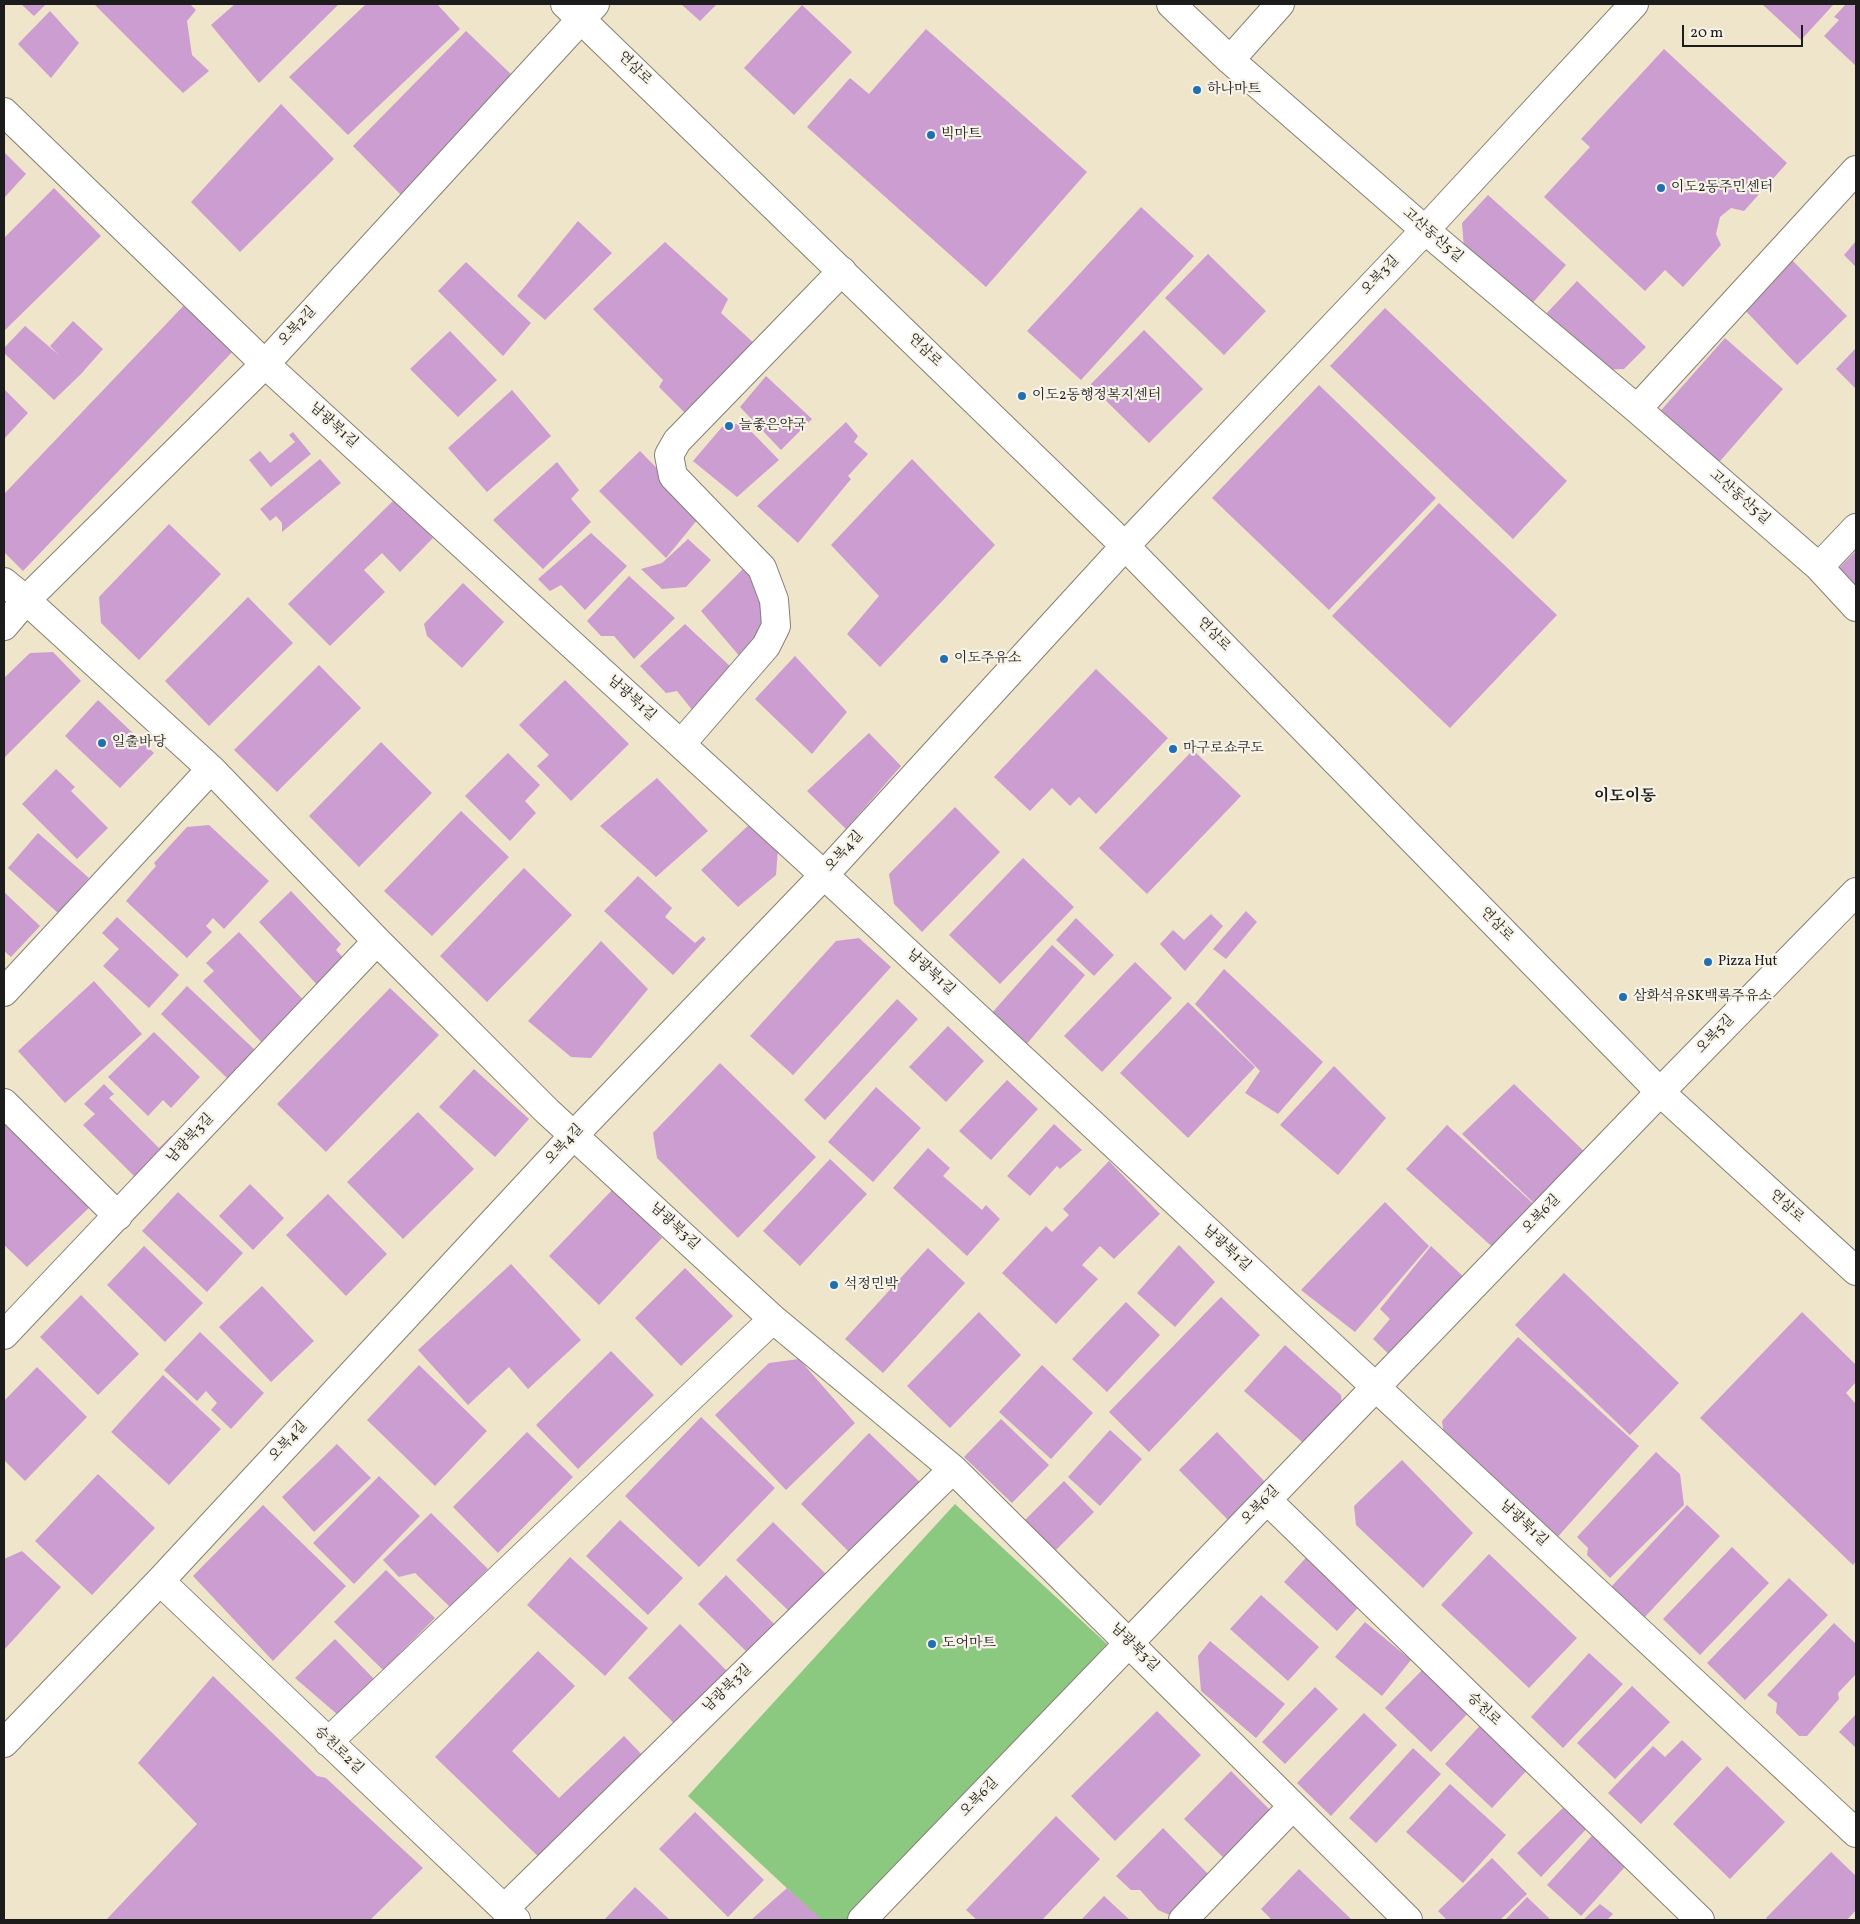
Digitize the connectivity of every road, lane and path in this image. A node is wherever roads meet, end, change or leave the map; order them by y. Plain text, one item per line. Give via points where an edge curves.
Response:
1 (1171, 4) edge
2 (1280, 4) edge
3 (1634, 4) edge
4 (580, 9) edge
5 (1230, 60) junction
6 (4, 112) edge
7 (1856, 170) edge
8 (1425, 230) junction
9 (842, 270) junction
10 (265, 364) junction
11 (1637, 409) junction
12 (1856, 528) edge
13 (1125, 546) junction
14 (1819, 567) junction
15 (4, 582) edge
16 (26, 600) junction
17 (1856, 606) edge
18 (4, 626) edge
19 (681, 744) junction
20 (210, 769) junction
21 (824, 875) junction
22 (1856, 892) edge
23 (377, 941) junction
24 (4, 992) edge
25 (1660, 1092) junction
26 (4, 1103) edge
27 (574, 1135) junction
28 (118, 1216) junction
29 (1856, 1271) edge
30 (773, 1319) junction
31 (4, 1335) edge
32 (1376, 1387) junction
33 (953, 1469) junction
34 (1266, 1500) junction
35 (160, 1581) junction
36 (1129, 1643) junction
37 (328, 1742) junction
38 (4, 1743) edge
39 (1293, 1806) junction
40 (1856, 1833) edge
41 (510, 1915) edge
42 (862, 1920) edge
43 (1183, 1920) edge
44 (1408, 1920) edge
45 (1700, 1920) edge

1 - 5 street, 고산동산5길
2 - 5 street
3 - 8 street, 오복3길
4 - 9 street, 연삼로
4 - 10 street, 오복2길
5 - 8 street, 고산동산5길
6 - 10 street, 남광북1길
7 - 11 street
8 - 11 street, 고산동산5길
8 - 13 street, 오복3길
9 - 13 street, 연삼로
9 - 19 street via 677,441 670,455 673,476 762,568 774,600 776,626 766,646
10 - 16 street, 오복2길
10 - 19 street, 남광북1길
11 - 14 street, 고산동산5길
12 - 14 street
13 - 21 street, 오복4길
13 - 25 street, 연삼로
14 - 17 street, 고산동산5길
15 - 16 street, 남광북3길
16 - 18 street, 오복2길
16 - 20 street, 남광북3길
19 - 21 street, 남광북1길
20 - 23 street, 남광북3길
20 - 24 street
21 - 27 street, 오복4길
21 - 32 street, 남광북1길
22 - 25 street, 오복5길
23 - 27 street, 남광북3길
23 - 28 street, 남광북3길
25 - 29 street, 연삼로
25 - 32 street, 오복6길
26 - 28 street
27 - 30 street, 남광북3길
27 - 35 street, 오복4길
28 - 31 street, 남광북3길
30 - 33 street, 남광북3길
30 - 37 street
32 - 34 street, 오복6길
32 - 40 street, 남광북1길
33 - 36 street, 남광북3길
33 - 41 street, 남광북3길
34 - 36 street, 오복6길
34 - 45 street, 승천로
35 - 37 street, 승천로2길
35 - 38 street, 오복4길
36 - 39 street, 남광북3길
36 - 42 street, 오복6길
37 - 41 street, 승천로2길
39 - 43 street
39 - 44 street, 남광북3길

